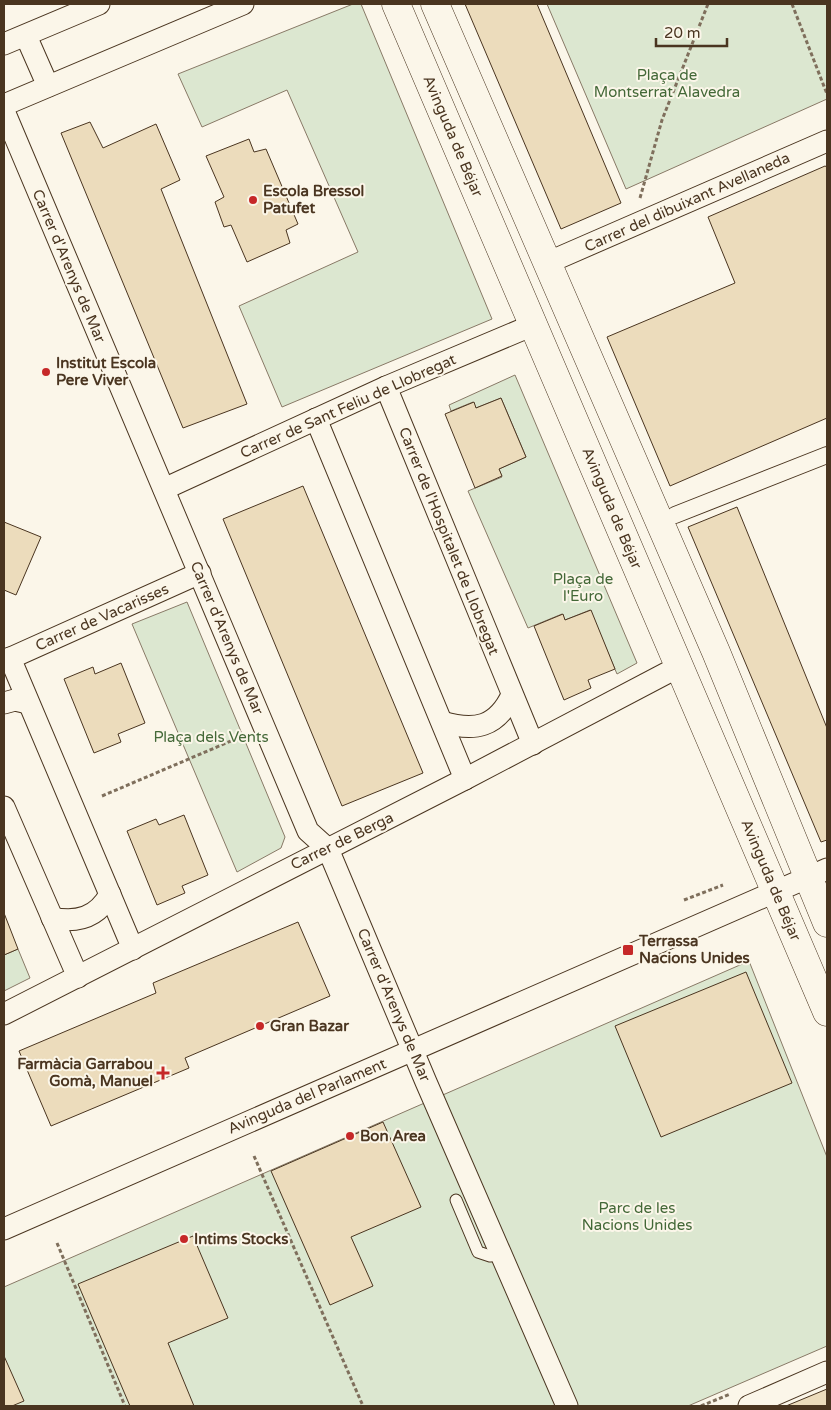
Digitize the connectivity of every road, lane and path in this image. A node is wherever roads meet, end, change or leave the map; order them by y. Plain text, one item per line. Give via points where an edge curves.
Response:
1 (99, 4) edge
2 (243, 4) edge
3 (396, 4) edge
4 (435, 4) edge
5 (708, 4) edge
6 (792, 4) edge
7 (26, 36) junction
8 (4, 44) edge
9 (48, 86) junction
10 (827, 94) edge
11 (4, 105) edge
12 (4, 111) edge
13 (827, 141) edge
14 (640, 198) dead end
15 (547, 263) junction
16 (534, 325) junction
17 (386, 387) junction
18 (316, 419) junction
19 (827, 455) edge
20 (164, 489) junction
21 (675, 515) dead end
22 (200, 573) junction
23 (7, 659) edge
24 (680, 666) junction
25 (512, 695) junction
26 (4, 703) edge
27 (28, 703) junction
28 (442, 722) junction
29 (246, 735) dead end
30 (533, 744) junction
31 (465, 779) junction
32 (102, 796) dead end
33 (4, 807) edge
34 (328, 849) junction
35 (818, 873) edge
36 (723, 885) dead end
37 (776, 892) junction
38 (110, 894) junction
39 (684, 900) dead end
40 (52, 918) junction
41 (827, 924) edge
42 (132, 949) junction
43 (78, 977) junction
44 (827, 1012) edge
45 (4, 1014) edge
46 (413, 1052) junction
47 (254, 1156) dead end
48 (456, 1200) dead end
49 (4, 1229) edge
50 (57, 1243) dead end
51 (501, 1254) junction
52 (827, 1372) edge
53 (125, 1406) edge
54 (362, 1406) edge
55 (567, 1406) edge
56 (749, 1406) edge

1 - 7 street
2 - 9 street
3 - 16 main road, Avinguda de Béjar
4 - 15 main road
5 - 14 path via 662,120
6 - 10 path
7 - 8 street
7 - 9 street
9 - 11 street
12 - 20 street, Carrer d'Arenys de Mar
13 - 15 street, Carrer del dibuixant Avellaneda
15 - 35 main road via 716,652
16 - 17 street, Carrer de Sant Feliu de Llobregat
16 - 24 main road, Avinguda de Béjar
17 - 18 street, Carrer de Sant Feliu de Llobregat
17 - 25 street, Carrer de l'Hospitalet de Llobregat
18 - 20 street, Carrer de Sant Feliu de Llobregat
18 - 28 street
19 - 21 street
20 - 22 street, Carrer d'Arenys de Mar
22 - 23 street, Carrer de Vacarisses
22 - 34 street, Carrer d'Arenys de Mar via 308,831
23 - 27 street
24 - 30 street, Carrer de Berga
24 - 37 main road, Avinguda de Béjar
25 - 28 street via 504,712 486,724 462,728
25 - 30 street, Carrer de l'Hospitalet de Llobregat
26 - 27 street via 15,700
27 - 38 street
28 - 31 street
29 - 32 path
30 - 31 street, Carrer de Berga
31 - 34 street, Carrer de Berga
33 - 40 street
34 - 42 street, Carrer de Berga
34 - 46 street, Carrer d'Arenys de Mar
35 - 37 street, Avinguda del Parlament
35 - 41 main road
36 - 39 path
37 - 44 main road, Avinguda de Béjar
37 - 46 street, Avinguda del Parlament
38 - 40 street via 103,907 85,917 69,921
38 - 42 street
40 - 43 street
42 - 43 street, Carrer de Berga
43 - 45 street, Carrer de Berga
46 - 49 street, Avinguda del Parlament
46 - 51 street, Carrer d'Arenys de Mar
47 - 54 path
48 - 51 lane via 478,1252 490,1256
50 - 53 path
51 - 55 street, Carrer d'Arenys de Mar
52 - 56 street

